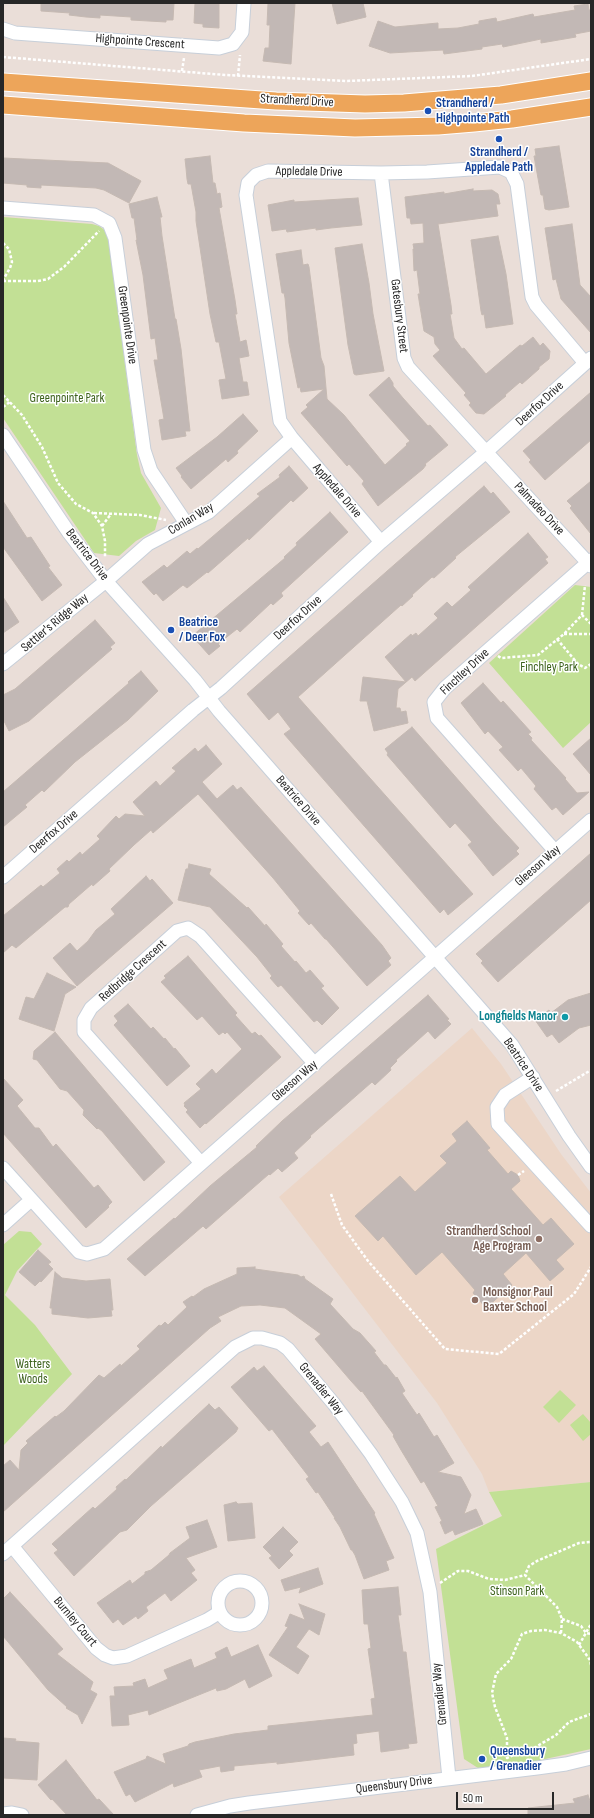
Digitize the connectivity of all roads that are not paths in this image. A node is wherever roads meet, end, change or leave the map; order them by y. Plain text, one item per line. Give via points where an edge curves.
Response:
1 (244, 3) edge
2 (3, 29) edge
3 (591, 81) edge
4 (3, 82) edge
5 (3, 105) edge
6 (591, 107) edge
7 (381, 173) junction
8 (3, 208) edge
9 (588, 360) edge
10 (3, 435) edge
11 (292, 438) junction
12 (486, 452) junction
13 (186, 524) junction
14 (381, 542) junction
15 (590, 563) edge
16 (106, 581) junction
17 (3, 664) edge
18 (209, 697) junction
19 (591, 820) edge
20 (555, 851) junction
21 (3, 877) edge
22 (435, 957) junction
23 (315, 1064) junction
24 (533, 1077) junction
25 (201, 1163) junction
26 (591, 1167) edge
27 (3, 1168) edge
28 (31, 1200) junction
29 (3, 1225) edge
30 (591, 1226) edge
31 (7, 1550) edge
32 (220, 1612) dead end
33 (591, 1758) edge
34 (449, 1778) junction
35 (3, 1814) edge
36 (22, 1815) edge
37 (197, 1815) edge

1 - 2 street, Highpointe Crescent via 242,32 233,44 219,48 15,33
3 - 4 main road, Strandherd Drive via 501,95 365,104 276,101
5 - 6 main road, Strandherd Drive via 236,123 355,128 438,126
7 - 9 street, Appledale Drive via 500,167 511,172 517,184 532,297 536,305
7 - 11 street, Appledale Drive via 268,171 256,174 248,183 246,195 280,421
7 - 12 street, Gatesbury Street via 404,358 408,366
8 - 13 street, Greenpointe Drive via 94,215 109,223 115,238 144,450 151,471
9 - 12 street, Deerfox Drive
10 - 16 street, Beatrice Drive via 69,533
11 - 13 street, Conlan Way via 209,512
11 - 14 street, Appledale Drive
12 - 14 street, Deerfox Drive
12 - 15 street, Palmadeo Drive
13 - 16 street, Conlan Way via 148,544
14 - 18 street, Deerfox Drive
15 - 20 street, Finchley Drive via 445,688 434,702 437,718
16 - 17 street, Settler's Ridge Way
16 - 18 street, Beatrice Drive
18 - 21 street, Deerfox Drive
18 - 22 street, Beatrice Drive
19 - 20 street, Gleeson Way
20 - 22 street, Gleeson Way
22 - 23 street, Gleeson Way
22 - 24 street, Beatrice Drive via 512,1045
23 - 25 street, Gleeson Way
23 - 25 street, Redbridge Crescent via 200,936 188,928 177,931 91,1008 84,1020 84,1032
24 - 26 street, Beatrice Drive
24 - 30 street via 505,1095 497,1107 498,1124
25 - 28 street, Gleeson Way via 104,1249 87,1254 72,1246
27 - 28 street, Gleeson Way
28 - 29 street
31 - 32 street, Burnley Court via 96,1648 113,1658 127,1656
31 - 34 street, Grenadier Way via 235,1347 248,1340 271,1340 288,1349 334,1404 371,1454 410,1516 422,1553 430,1592
33 - 34 street, Queensbury Drive via 566,1764
34 - 37 street, Queensbury Drive via 249,1802
35 - 36 street

